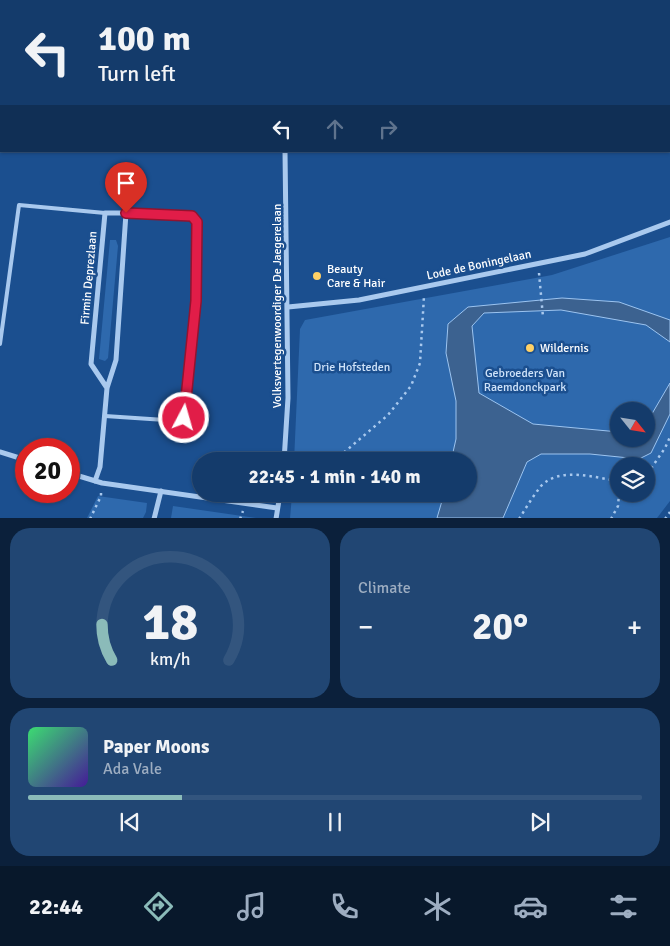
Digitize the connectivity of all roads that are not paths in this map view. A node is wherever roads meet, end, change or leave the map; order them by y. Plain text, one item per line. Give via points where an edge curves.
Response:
1 (285, 152) edge
2 (105, 212) junction
3 (126, 213) junction
4 (670, 222) edge
5 (288, 307) junction
6 (0, 344) edge
7 (107, 388) junction
8 (105, 416) junction
9 (0, 452) edge
10 (285, 452) edge
11 (15, 457) edge
12 (80, 476) edge
13 (95, 481) junction
14 (161, 491) junction
15 (279, 502) edge
16 (278, 508) junction
17 (154, 518) edge
18 (276, 518) edge

1 - 5 street, Volksvertegenwoordiger De Jaegerelaan
2 - 3 street
2 - 6 lane via 19,205
2 - 7 street, Firmin Deprezlaan via 91,364
3 - 7 street via 116,360
3 - 8 lane via 192,216 197,222 196,301 184,418 180,421
4 - 5 street, Lode de Boningelaan via 585,254 359,300
5 - 10 street, Volksvertegenwoordiger De Jaegerelaan
7 - 8 street
8 - 13 street via 100,467
9 - 11 street
12 - 13 street
13 - 14 street
14 - 16 street
14 - 17 street
15 - 16 street
16 - 18 street

